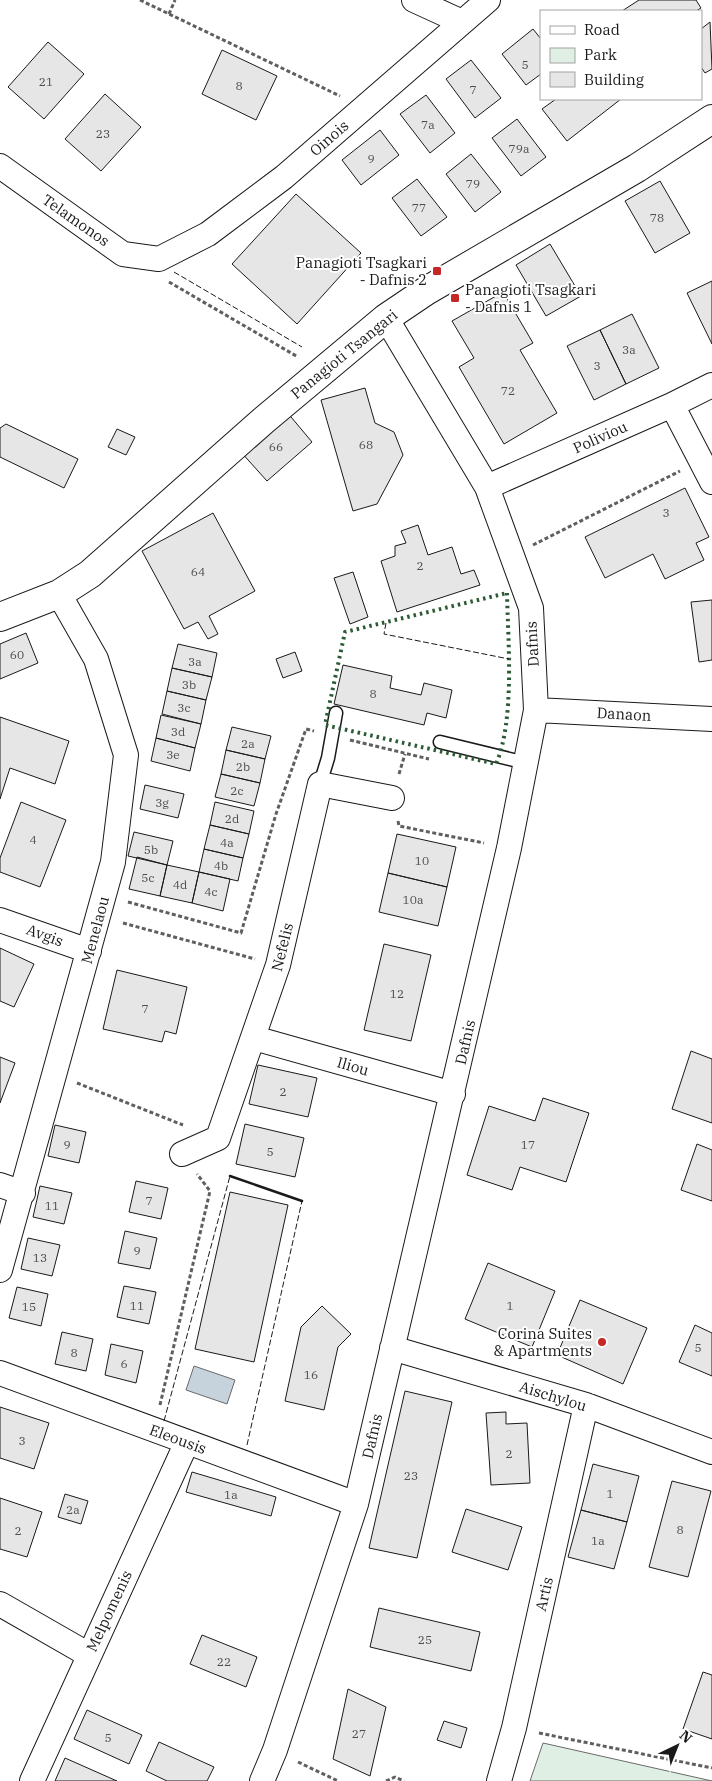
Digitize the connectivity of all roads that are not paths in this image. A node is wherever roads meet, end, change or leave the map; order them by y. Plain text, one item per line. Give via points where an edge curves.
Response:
1 (414, 0) edge
2 (488, 0) edge
3 (462, 22) junction
4 (712, 119) edge
5 (0, 166) edge
6 (159, 259) joint
7 (386, 318) junction
8 (712, 385) edge
9 (672, 405) junction
10 (712, 482) edge
11 (487, 487) junction
12 (59, 594) junction
13 (0, 617) edge
14 (536, 710) junction
15 (336, 713) dead end
16 (712, 719) edge
17 (440, 742) dead end
18 (526, 763) junction
19 (320, 784) junction
20 (392, 798) road end
21 (0, 920) edge
22 (89, 951) junction
23 (254, 1038) junction
24 (453, 1094) junction
25 (182, 1154) road end
26 (0, 1185) edge
27 (23, 1193) junction
28 (0, 1270) edge
29 (392, 1348) junction
30 (0, 1373) edge
31 (586, 1405) junction
32 (187, 1442) junction
33 (712, 1452) edge
34 (356, 1504) junction
35 (0, 1604) edge
36 (89, 1656) junction
37 (32, 1781) edge
38 (262, 1781) edge
39 (499, 1781) edge

1 - 3 street
2 - 3 street, Oinois
3 - 6 street, Oinois via 284,177 208,234
4 - 7 street, Panagioti Tsangari via 637,168 434,286
5 - 6 street, Telamonos via 123,254
7 - 11 street, Dafnis
7 - 12 street, Panagioti Tsangari via 90,574
8 - 9 street, Poliviou
9 - 10 street
9 - 11 street, Poliviou
11 - 14 street, Dafnis via 531,608
12 - 13 street, Panagioti Tsangari
12 - 22 street, Menelaou via 96,659 126,755 113,862
14 - 16 street, Danaon
14 - 18 street, Dafnis
15 - 19 lane
17 - 18 lane
18 - 24 street, Dafnis
19 - 20 street
19 - 23 street, Nefelis via 278,965
21 - 22 street, Avgis
22 - 27 street, Menelaou
23 - 24 street, Iliou
23 - 25 street, Nefelis via 218,1138
24 - 29 street, Dafnis
26 - 27 street
27 - 28 street, Menelaou
29 - 31 street, Aischylou
29 - 34 street, Dafnis
30 - 32 street, Eleousis
31 - 33 street, Aischylou
31 - 39 street, Artis via 514,1728
32 - 34 street, Eleousis
32 - 36 street, Melpomenis
34 - 38 street, Dafnis
35 - 36 street
36 - 37 street, Melpomenis

